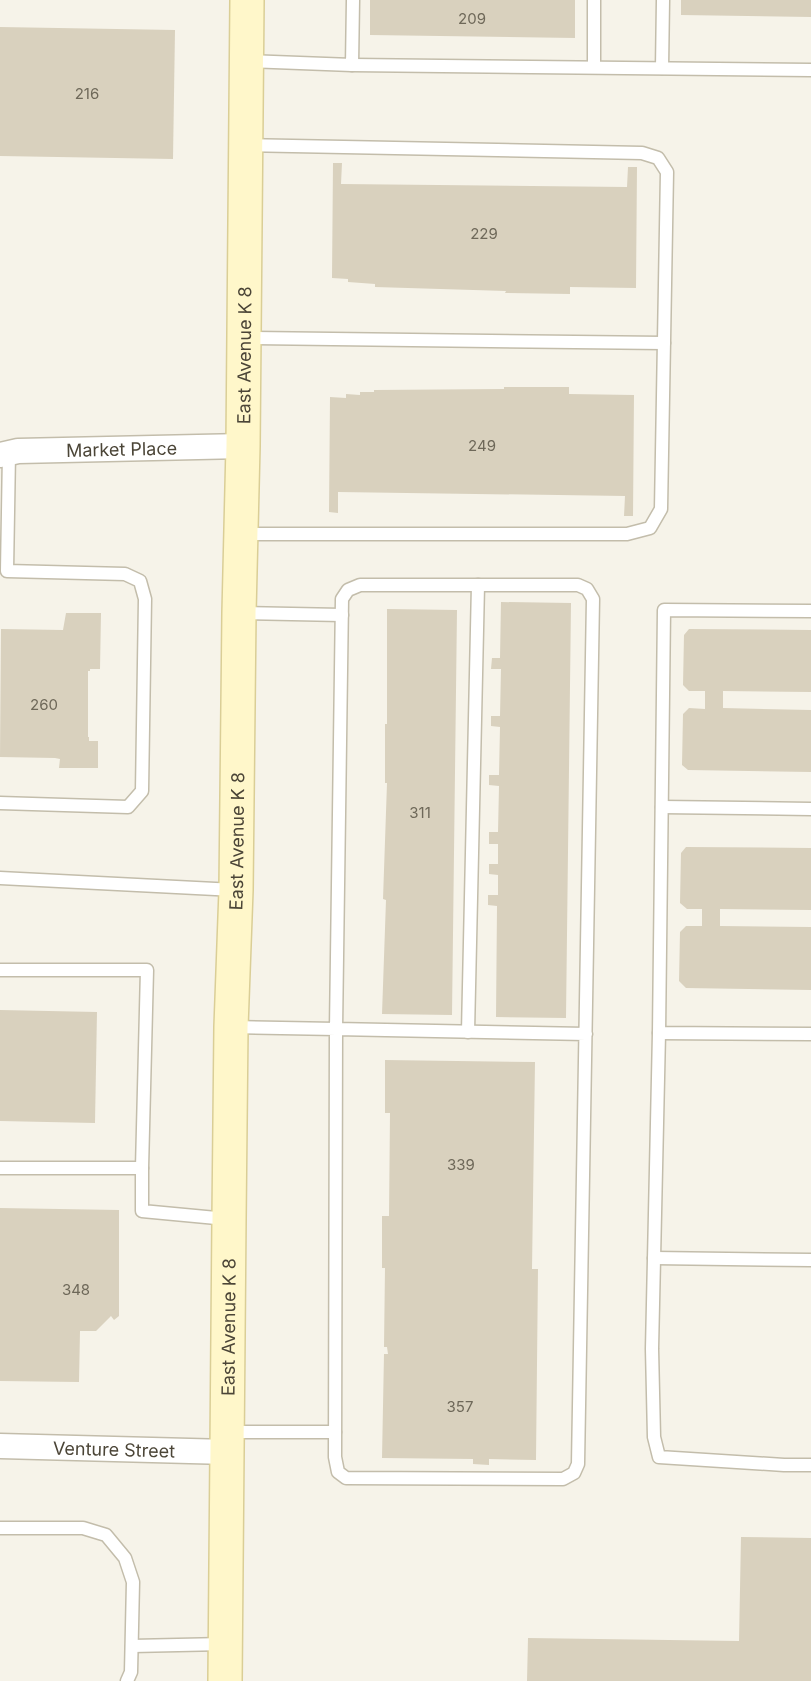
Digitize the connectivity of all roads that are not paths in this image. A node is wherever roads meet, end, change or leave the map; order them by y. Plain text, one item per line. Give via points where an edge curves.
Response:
1 (247, 0) edge
2 (353, 0) edge
3 (594, 0) edge
4 (663, 0) edge
5 (246, 61) junction
6 (352, 65) junction
7 (594, 67) junction
8 (662, 68) junction
9 (811, 70) edge
10 (245, 145) junction
11 (244, 338) junction
12 (664, 343) junction
13 (243, 446) junction
14 (4, 454) edge
15 (241, 534) junction
16 (3, 572) edge
17 (478, 585) junction
18 (811, 611) edge
19 (239, 613) junction
20 (342, 615) junction
21 (0, 803) edge
22 (662, 807) junction
23 (811, 809) edge
24 (0, 878) edge
25 (236, 890) junction
26 (0, 970) edge
27 (231, 1027) junction
28 (336, 1029) junction
29 (468, 1032) junction
30 (659, 1033) junction
31 (586, 1034) junction
32 (811, 1034) edge
33 (0, 1168) edge
34 (142, 1168) junction
35 (229, 1219) junction
36 (654, 1258) junction
37 (811, 1260) edge
38 (335, 1432) junction
39 (227, 1442) junction
40 (0, 1446) edge
41 (811, 1465) edge
42 (0, 1528) edge
43 (225, 1644) junction
44 (132, 1647) junction
45 (127, 1681) edge
46 (225, 1681) edge

1 - 5 street, East Avenue K 8
2 - 6 lane
3 - 7 lane
4 - 8 lane
5 - 6 lane
5 - 10 street, East Avenue K 8
6 - 7 lane
7 - 8 lane
8 - 9 lane
10 - 11 street, East Avenue K 8
10 - 12 lane via 642,153 658,158 666,172
11 - 12 lane
11 - 13 street, East Avenue K 8
12 - 15 lane via 662,509 650,528 627,534
13 - 14 street, Market Place
13 - 15 street, East Avenue K 8
14 - 16 lane
15 - 19 street, East Avenue K 8
16 - 21 lane via 125,574 140,581 145,599 142,791 128,807
17 - 20 lane via 360,585 348,590 342,599
17 - 29 lane
17 - 31 lane via 578,585 587,589 593,599
18 - 22 lane via 664,610
19 - 20 lane
19 - 25 street, East Avenue K 8
20 - 28 lane
22 - 23 lane
22 - 30 lane
24 - 25 lane
25 - 27 street, East Avenue K 8
26 - 34 lane via 147,970
27 - 28 lane
27 - 35 street, East Avenue K 8
28 - 29 lane
28 - 38 lane
29 - 31 lane
30 - 32 lane
30 - 36 lane
31 - 38 lane via 578,1464 574,1473 563,1479 346,1478 338,1472
33 - 34 lane
34 - 35 lane via 142,1210
35 - 39 street, East Avenue K 8
36 - 37 lane
36 - 41 lane via 654,1437 659,1457
38 - 39 lane
39 - 40 street, Venture Street
39 - 43 street, East Avenue K 8
42 - 44 lane via 83,1528 106,1535 125,1558 133,1582
43 - 44 lane
43 - 46 street, East Avenue K 8
44 - 45 lane via 132,1672

